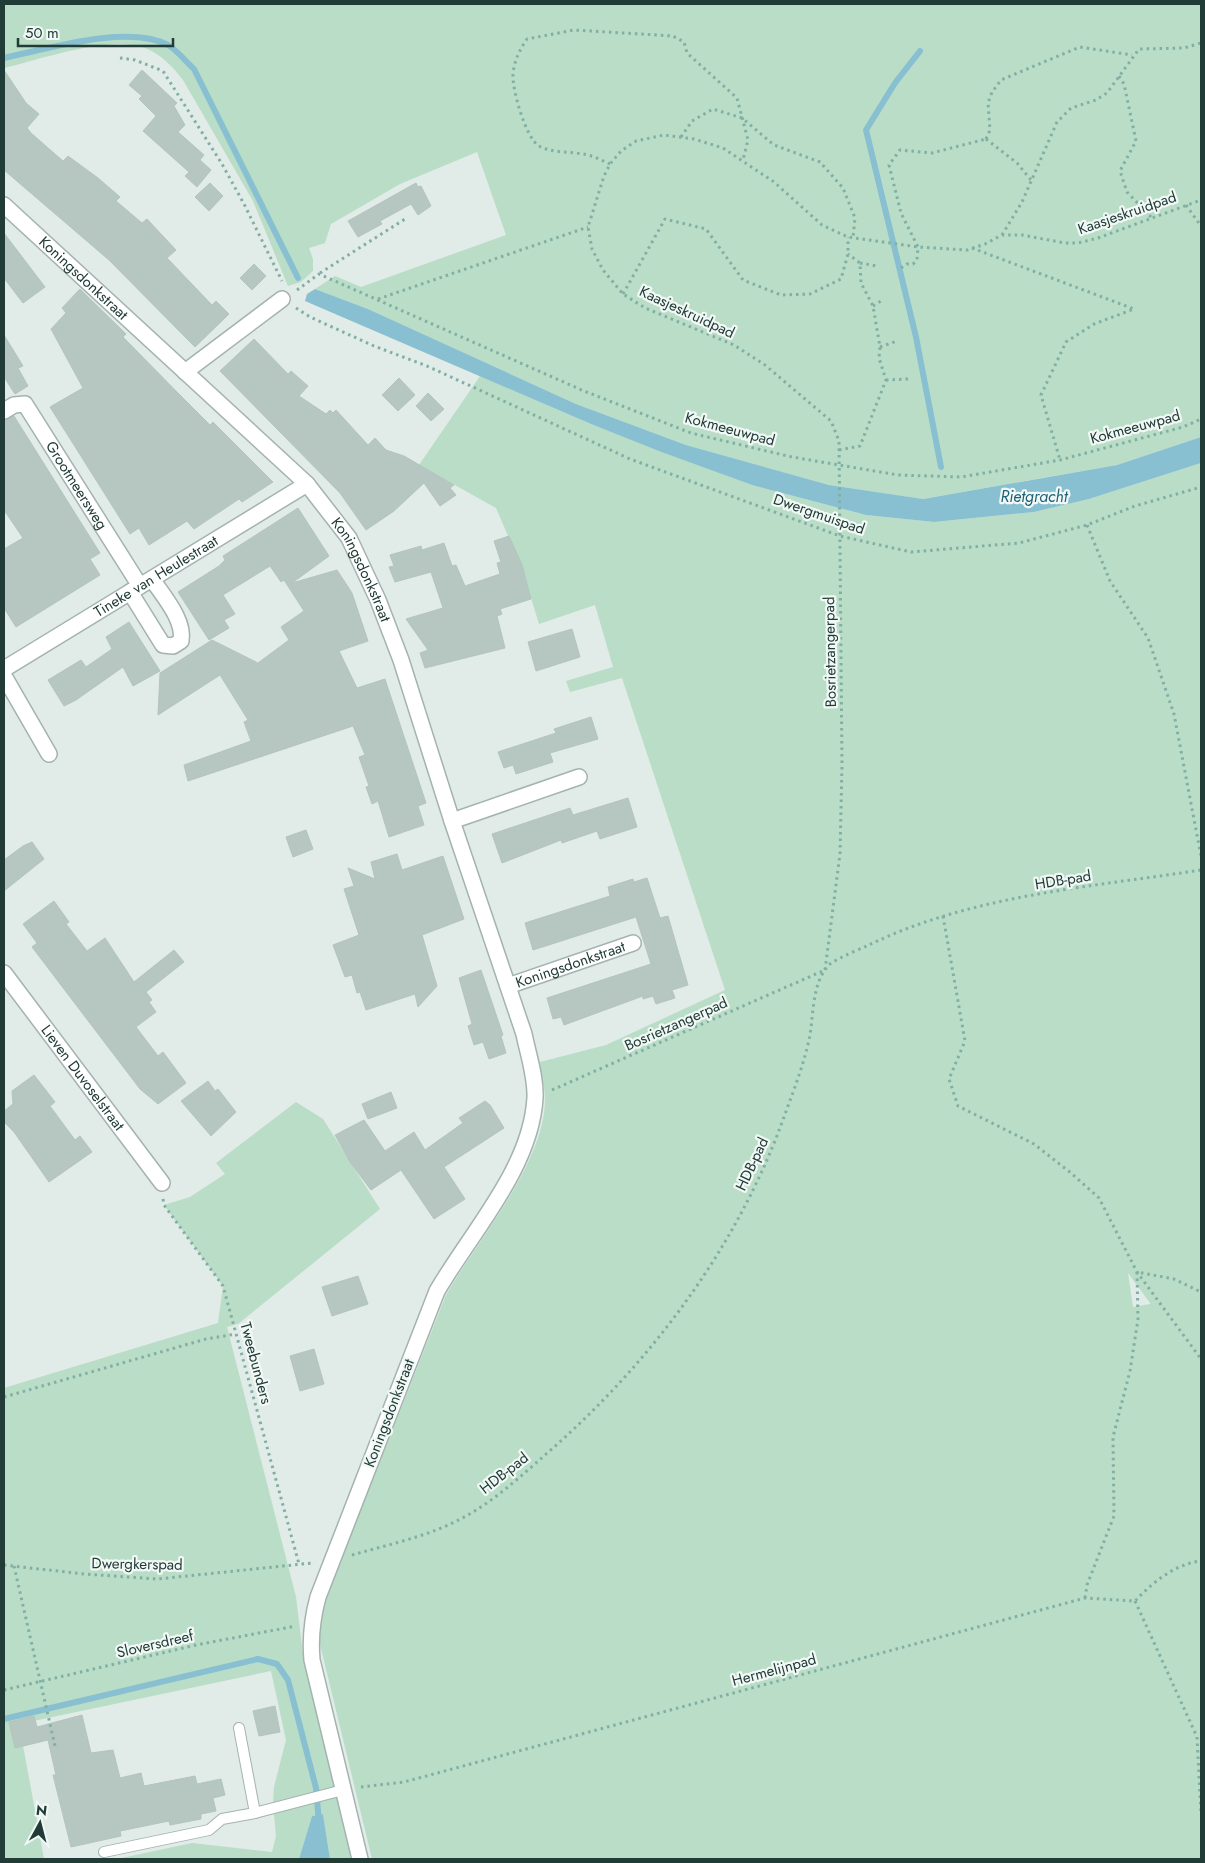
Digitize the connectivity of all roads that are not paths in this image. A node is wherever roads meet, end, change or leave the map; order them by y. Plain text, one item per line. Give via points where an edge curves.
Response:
1 (4, 205) edge
2 (285, 297) road end
3 (185, 372) junction
4 (4, 411) edge
5 (307, 484) junction
6 (141, 586) junction
7 (4, 669) edge
8 (4, 676) edge
9 (49, 754) dead end
10 (579, 777) dead end
11 (452, 821) junction
12 (633, 943) dead end
13 (4, 973) edge
14 (508, 986) junction
15 (162, 1183) road end
16 (239, 1728) dead end
17 (343, 1790) junction
18 (255, 1812) junction
19 (104, 1852) dead end
20 (360, 1859) edge

1 - 3 street, Koningsdonkstraat
2 - 3 street
3 - 5 street, Koningsdonkstraat
4 - 6 street, Grootmeersweg via 14,405 25,404
5 - 6 street, Tineke van Heulestraat
5 - 11 street, Koningsdonkstraat via 349,538 378,600 401,660
6 - 7 street, Tineke van Heulestraat
8 - 9 street
10 - 11 street
11 - 14 street, Koningsdonkstraat
12 - 14 street, Koningsdonkstraat
13 - 15 street, Lieven Duvoselstraat
14 - 17 street, Koningsdonkstraat via 524,1034 535,1097 529,1135 515,1170 438,1291 318,1597 312,1622 312,1660
16 - 18 lane
17 - 18 lane
17 - 20 street, Koningsdonkstraat
18 - 19 lane via 222,1819 209,1830

